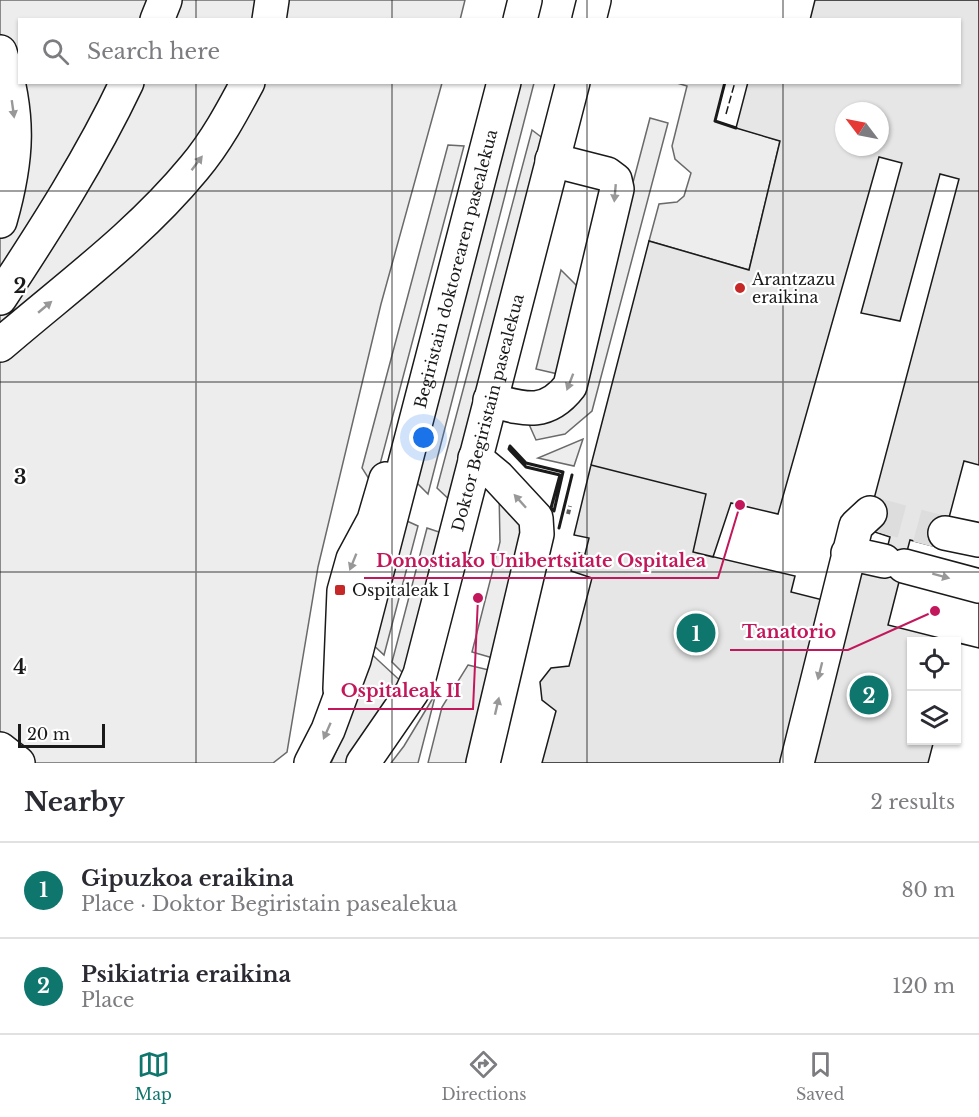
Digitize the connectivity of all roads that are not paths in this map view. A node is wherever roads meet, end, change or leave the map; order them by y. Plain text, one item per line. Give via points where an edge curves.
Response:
1 (165, 0) edge
2 (272, 0) edge
3 (510, 0) edge
4 (525, 0) edge
5 (594, 0) edge
6 (609, 0) edge
7 (158, 18) edge
8 (269, 18) edge
9 (506, 18) edge
10 (520, 18) edge
11 (590, 18) edge
12 (604, 18) edge
13 (0, 52) edge
14 (125, 84) edge
15 (125, 84) edge
16 (247, 84) edge
17 (487, 84) edge
18 (503, 84) edge
19 (573, 84) edge
20 (586, 84) edge
21 (559, 162) junction
22 (0, 221) edge
23 (0, 261) edge
24 (0, 298) edge
25 (0, 345) edge
26 (497, 402) junction
27 (482, 463) junction
28 (870, 513) dead end
29 (945, 532) tunnel mouth
30 (979, 540) edge
31 (848, 553) junction
32 (979, 586) edge
33 (340, 697) junction
34 (0, 749) edge
35 (18, 763) edge
36 (311, 763) edge
37 (363, 763) edge
38 (380, 763) edge
39 (483, 763) edge
40 (797, 763) edge

1 - 7 main road
2 - 8 main road
3 - 9 main road
4 - 10 main road
5 - 11 main road
6 - 12 main road
13 -> 22 main road via 16,130 12,179
14 - 23 main road
15 - 24 main road via 105,130
25 -> 16 main road via 126,239 158,207 201,159
17 -> 33 main road via 381,498 346,583
18 - 33 main road, Begiristain doktorearen pasealekua via 354,660
19 - 21 main road, Doktor Begiristain pasealekua
20 - 21 main road
21 - 26 main road, Doktor Begiristain pasealekua
21 -> 26 main road via 607,174 615,180 617,189 570,386 560,400 543,407 527,410
26 - 27 main road, Doktor Begiristain pasealekua
27 - 37 main road, Doktor Begiristain pasealekua via 420,674
27 - 38 main road via 433,680 426,698
39 -> 27 main road via 537,534 536,518
28 - 31 main road via 856,526
29 - 30 main road
31 -> 32 main road
31 -> 40 main road
33 -> 36 main road, Begiristain doktorearen pasealekua
34 - 35 main road

